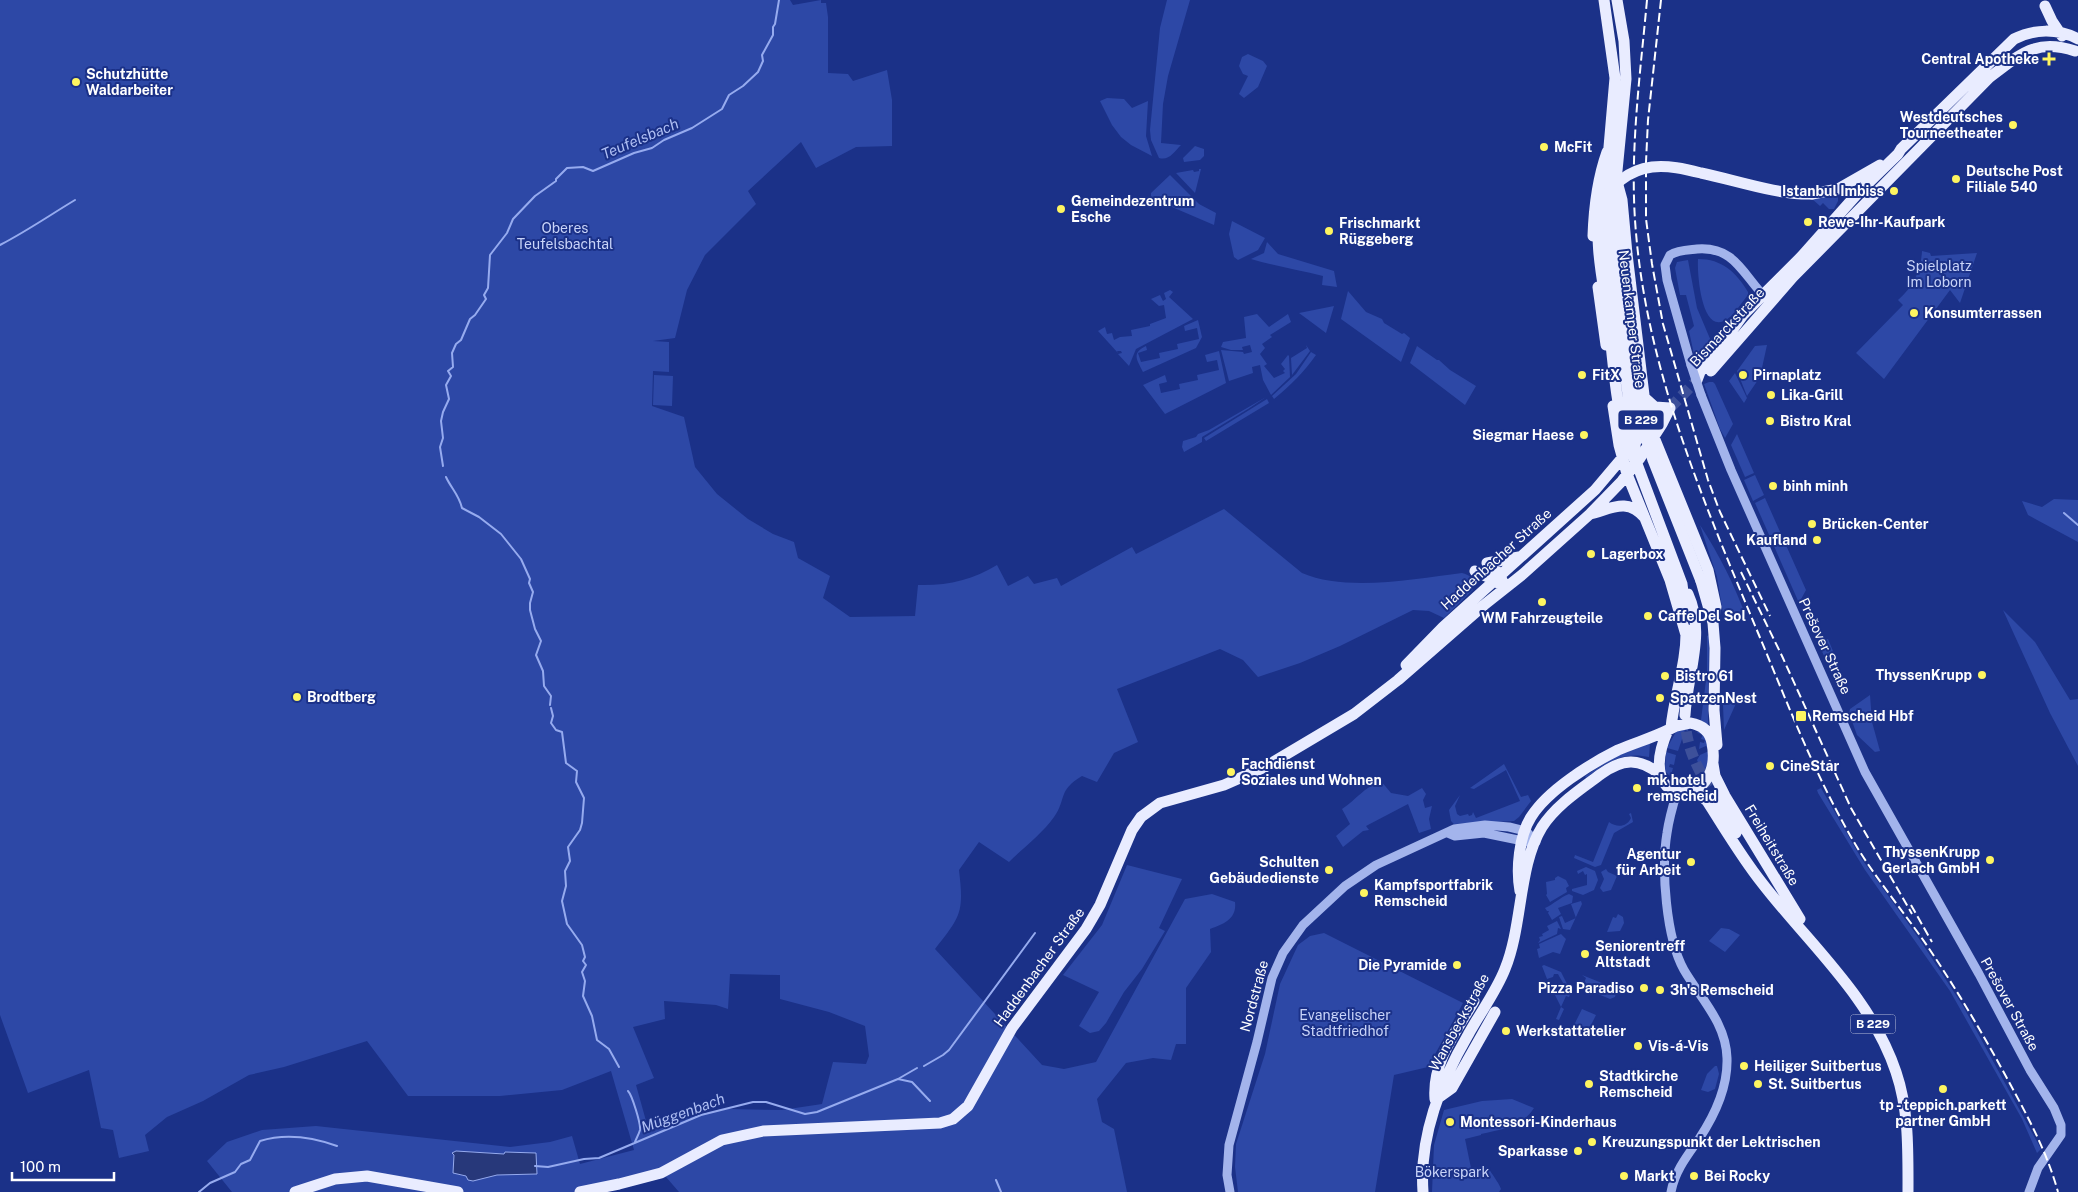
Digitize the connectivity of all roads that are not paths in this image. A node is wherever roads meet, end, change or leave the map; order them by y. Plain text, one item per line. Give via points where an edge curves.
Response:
1 (1604, 0) edge
2 (1617, 0) edge
3 (2046, 3) edge
4 (2047, 25) junction
5 (2059, 32) junction
6 (2078, 39) edge
7 (2076, 52) edge
8 (1920, 131) junction
9 (1928, 140) junction
10 (1901, 149) junction
11 (1607, 152) junction
12 (1616, 178) junction
13 (1858, 193) junction
14 (1846, 223) junction
15 (1613, 249) junction
16 (1767, 298) junction
17 (1645, 398) junction
18 (1651, 430) junction
19 (1622, 456) junction
20 (1637, 464) junction
21 (1627, 474) junction
22 (1590, 514) junction
23 (1645, 518) junction
24 (1523, 555) junction
25 (1523, 574) junction
26 (1497, 578) junction
27 (1682, 584) junction
28 (1480, 593) junction
29 (1486, 604) junction
30 (1455, 616) junction
31 (1714, 623) junction
32 (1463, 626) junction
33 (1442, 627) junction
34 (1686, 635) junction
35 (1433, 651) junction
36 (1391, 684) junction
37 (1685, 715) tunnel mouth
38 (1669, 729) junction
39 (1713, 761) junction
40 (1659, 774) junction
41 (1677, 792) junction
42 (1691, 792) junction
43 (1714, 796) tunnel mouth
44 (1524, 836) junction
45 (1536, 842) junction
46 (1522, 897) junction
47 (1783, 908) junction
48 (1811, 939) junction
49 (1474, 1001) dead end
50 (1495, 1012) dead end
51 (1436, 1102) junction
52 (1672, 1190) edge
53 (295, 1192) edge
54 (458, 1192) edge
55 (580, 1192) edge
56 (1230, 1192) edge
57 (1423, 1192) edge
58 (1908, 1192) edge
59 (2029, 1192) edge

1 - 11 main road, Neuenkamper Straße / B 229 via 1615,78
2 - 12 main road, Neuenkamper Straße / B 229 via 1626,79
3 - 4 main road
4 - 5 main road
4 - 8 main road, Bismarckstraße via 2014,40
5 - 6 main road
5 - 7 main road
7 - 9 main road, Bismarckstraße via 2047,45 2019,54 1990,77
8 - 9 main road
8 - 10 main road, Bismarckstraße
9 - 14 main road, Bismarckstraße
10 - 13 main road, Bismarckstraße
10 - 20 main road, bridge via 1838,189 1812,194 1789,193 1663,166 1629,174 1615,185 1599,217 1600,252 1618,402 1627,443
11 - 15 main road, Neuenkamper Straße / B 229 via 1605,193
11 - 19 main road, B 229 via 1598,177 1593,240
12 - 15 main road, Neuenkamper Straße / B 229
12 - 17 main road, B 229 via 1622,200
13 - 14 main road via 1859,201 1849,213
13 - 16 main road, Bismarckstraße
14 - 16 main road, Bismarckstraße
15 - 20 main road, Neuenkamper Straße / B 229, bridge
15 - 31 main road, Neuenkamper Straße / B 229, bridge via 1642,425
16 - 16 main road, Bismarckstraße via 1738,322 1697,380 1709,373
16 - 59 street, Prešover Straße, bridge via 1739,264 1724,254 1704,249 1680,251 1670,255 1665,265 1701,395 1865,772 2054,1108 2062,1130 2038,1168
17 - 18 main road, B 229
17 - 18 main road via 1655,407 1670,408 1662,424
18 - 19 main road
18 - 21 main road
18 - 31 main road, B 229 via 1708,570 1716,607
19 - 21 main road, B 229
19 - 24 main road, Haddenbacher Straße via 1596,490
20 - 27 main road, Neuenkamper Straße / B 229
21 - 22 main road, Haddenbacher Straße
21 - 23 main road, B 229
22 - 23 main road via 1625,506
22 - 25 main road, Haddenbacher Straße
23 - 34 main road, B 229 via 1670,580
24 - 26 main road, Haddenbacher Straße
24 - 26 main road via 1487,563 1496,570
25 - 26 main road via 1507,580
25 - 29 main road, Haddenbacher Straße
26 - 28 main road, Haddenbacher Straße
26 - 28 main road via 1475,571
26 - 29 main road via 1496,590
27 - 34 main road, Neuenkamper Straße / B 229
27 - 37 main road via 1692,603 1696,639
28 - 30 main road, Haddenbacher Straße
29 - 32 main road, Haddenbacher Straße
30 - 32 main road
30 - 33 main road, Haddenbacher Straße
31 - 39 main road, B 229 via 1717,745
32 - 35 main road, Haddenbacher Straße
33 - 35 main road via 1444,631
33 - 36 main road, Haddenbacher Straße
34 - 38 main road, B 229 via 1686,652
35 - 36 main road, Haddenbacher Straße
36 - 55 main road, Haddenbacher Straße via 1354,714 1265,767 1212,789 1160,803 1142,817 1127,838 1094,916 1012,1028 968,1106 952,1118 940,1123 738,1135 660,1173
38 - 39 main road, B 229 via 1684,724 1704,728 1711,737
38 - 40 main road, B 229 via 1660,753
38 - 44 main road via 1610,754 1573,778 1532,815
39 - 42 main road, B 229 via 1701,787
39 - 48 main road, Freiheitstraße / B 229 via 1722,791
40 - 41 main road via 1664,783
40 - 45 main road via 1638,762 1616,765 1562,805 1542,827
41 - 42 main road
41 - 52 street via 1666,851 1670,928 1682,965 1717,1020 1725,1040 1726,1071 1719,1103 1678,1168
42 - 47 main road, Freiheitstraße / B 229 via 1707,801 1756,876
43 - 47 main road
44 - 45 street
44 - 46 main road, Wansbeckstraße via 1517,876
44 - 56 street, Nordstraße via 1509,826 1454,829 1387,859 1345,886 1312,915 1283,953 1272,978 1229,1145 1227,1175
45 - 46 main road, Wansbeckstraße
46 - 51 main road, Wansbeckstraße via 1516,936 1504,971 1458,1053
47 - 48 main road, Freiheitstraße / B 229
48 - 58 main road, Freiheitstraße / B 229 via 1865,1010 1892,1060 1902,1093 1906,1123
49 - 51 main road via 1440,1061 1434,1085
50 - 51 main road via 1452,1088
51 - 57 main road, Wansbeckstraße via 1426,1139
53 - 54 main road via 335,1179 368,1176

